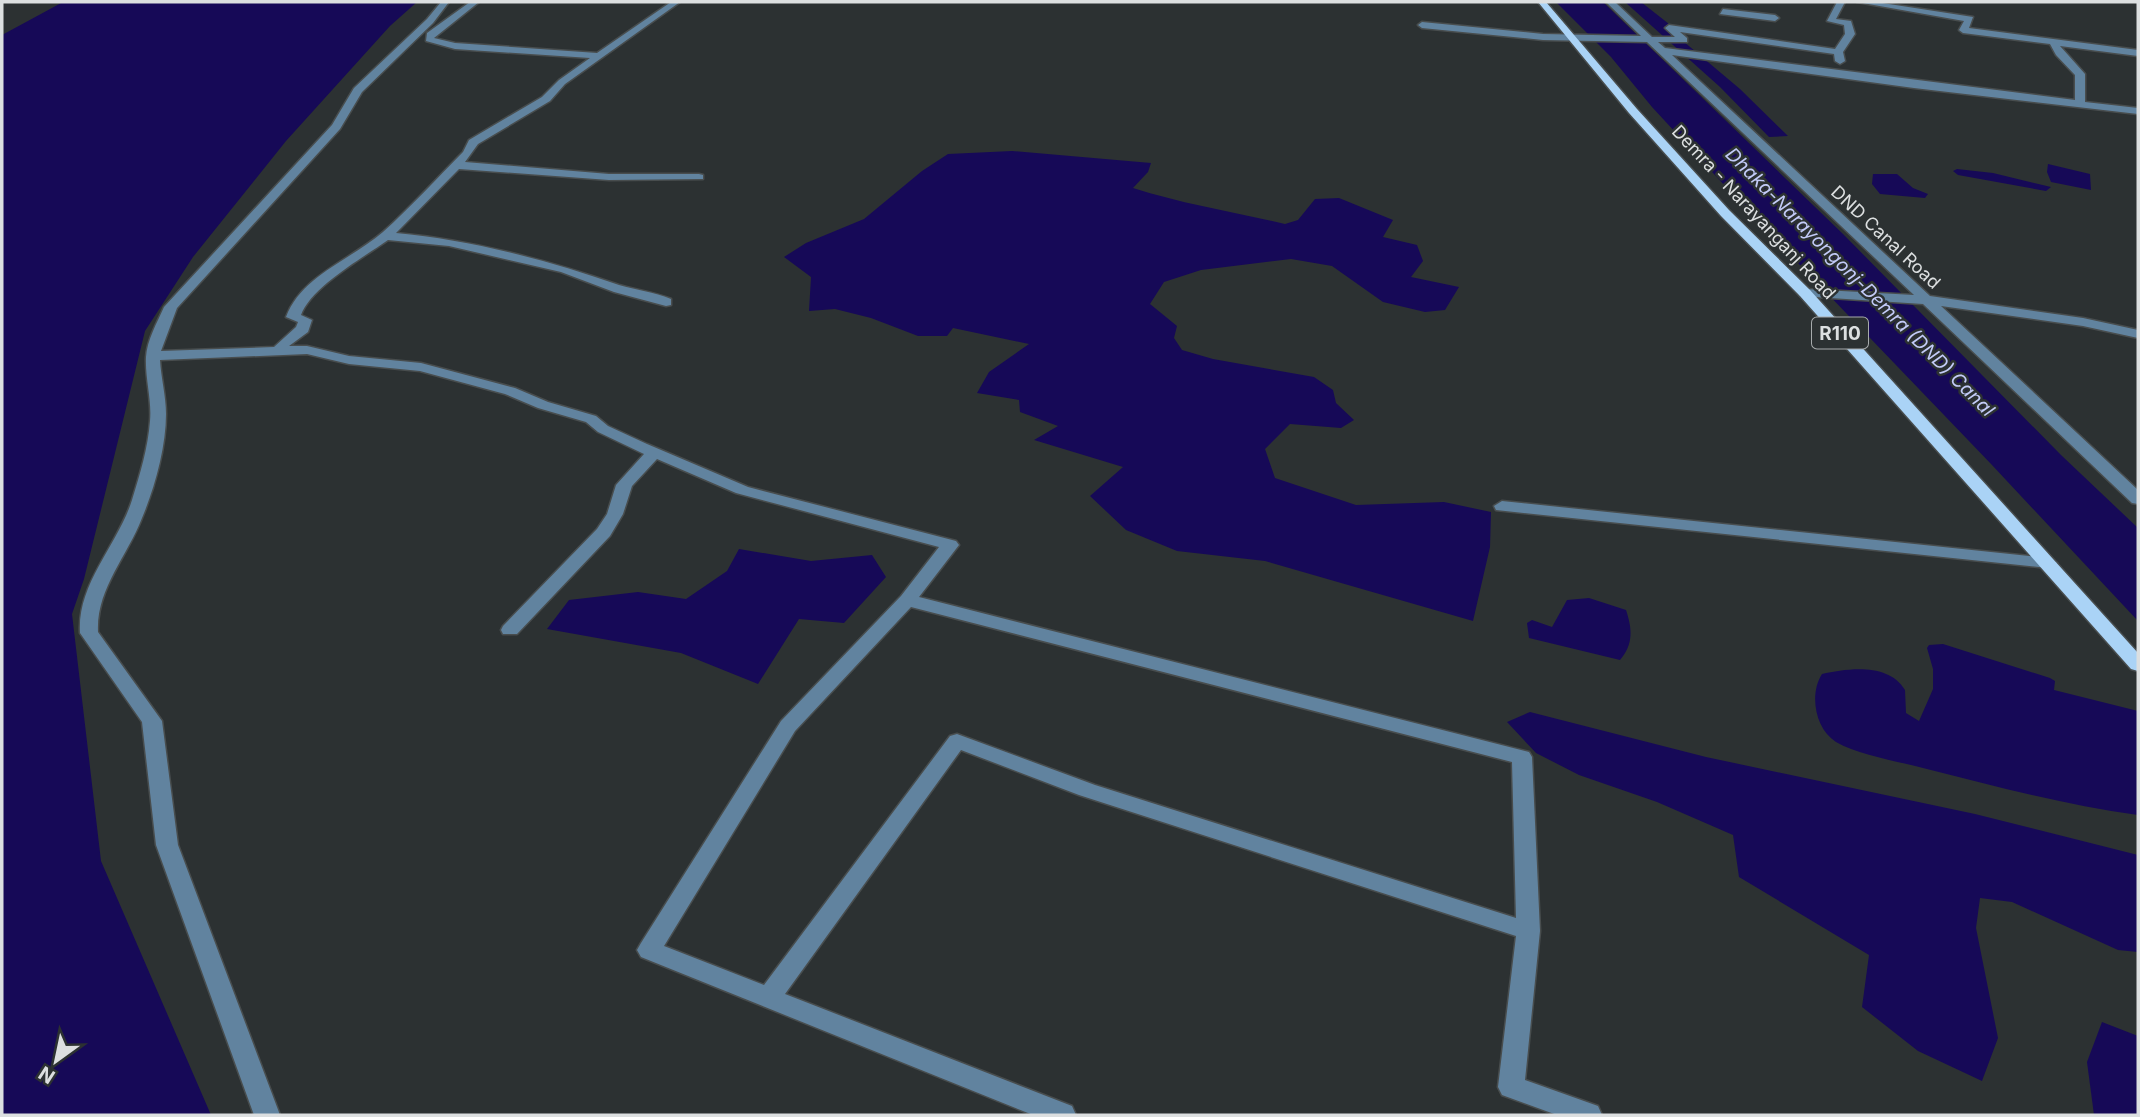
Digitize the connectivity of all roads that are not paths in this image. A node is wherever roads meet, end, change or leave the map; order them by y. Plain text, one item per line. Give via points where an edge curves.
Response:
1 (445, 2) edge
2 (475, 2) edge
3 (676, 2) edge
4 (1542, 2) edge
5 (1610, 2) edge
6 (1731, 2) edge
7 (1841, 2) edge
8 (1861, 2) edge
9 (1723, 12) junction
10 (1774, 18) dead end
11 (1422, 25) dead end
12 (1713, 35) junction
13 (1572, 37) junction
14 (1647, 37) junction
15 (2053, 42) junction
16 (1663, 51) junction
17 (1838, 52) junction
18 (2138, 53) edge
19 (601, 56) junction
20 (1843, 75) junction
21 (2080, 104) junction
22 (2138, 111) edge
23 (455, 165) junction
24 (699, 177) dead end
25 (386, 236) junction
26 (1805, 293) junction
27 (1927, 300) junction
28 (666, 302) dead end
29 (2138, 334) edge
30 (279, 351) junction
31 (153, 356) junction
32 (654, 452) junction
33 (2138, 499) edge
34 (1502, 506) dead end
35 (2048, 564) junction
36 (907, 600) junction
37 (510, 630) dead end
38 (2138, 665) edge
39 (1528, 931) junction
40 (769, 997) junction
41 (267, 1115) edge
42 (1063, 1115) edge
43 (1589, 1115) edge

1 - 31 street via 358,90 335,127 171,307
2 - 19 street via 429,39 455,46
3 - 19 street
4 - 13 main road, Demra - Narayanganj Road / R110
5 - 14 street, DND Canal Road
6 - 9 street
7 - 17 street via 1832,21 1848,23 1850,34
8 - 15 street via 1970,19 1963,30
9 - 10 street
9 - 12 street
11 - 13 street
12 - 14 street via 1669,28 1684,40
12 - 17 street
13 - 14 street
13 - 26 main road, Demra - Narayanganj Road / R110 via 1725,213
14 - 16 street, DND Canal Road
15 - 18 street
15 - 21 street via 2080,75
16 - 20 street
16 - 27 street, DND Canal Road
17 - 20 street
19 - 23 street via 562,82 546,99 473,142
20 - 21 street
21 - 22 street
23 - 24 street via 609,177
23 - 25 street
25 - 28 street via 450,242 564,269
25 - 30 street via 327,277 297,306 293,317 305,320 303,329
26 - 27 street
26 - 35 main road, Demra - Narayanganj Road / R110
27 - 29 street
27 - 33 street, DND Canal Road
30 - 31 street
30 - 32 street via 307,350 349,360 408,365 477,382 591,419
31 - 41 street via 158,423 144,483 133,520 86,620 89,634 152,721 167,845
32 - 36 street via 742,489 950,545
32 - 37 street via 624,485 604,532
34 - 35 street
35 - 38 main road, Demra - Narayanganj Road / R110
36 - 39 street via 1522,757
36 - 40 street via 788,726 649,950
39 - 40 street via 1087,790 957,741
39 - 43 street via 1511,1087
40 - 42 street

